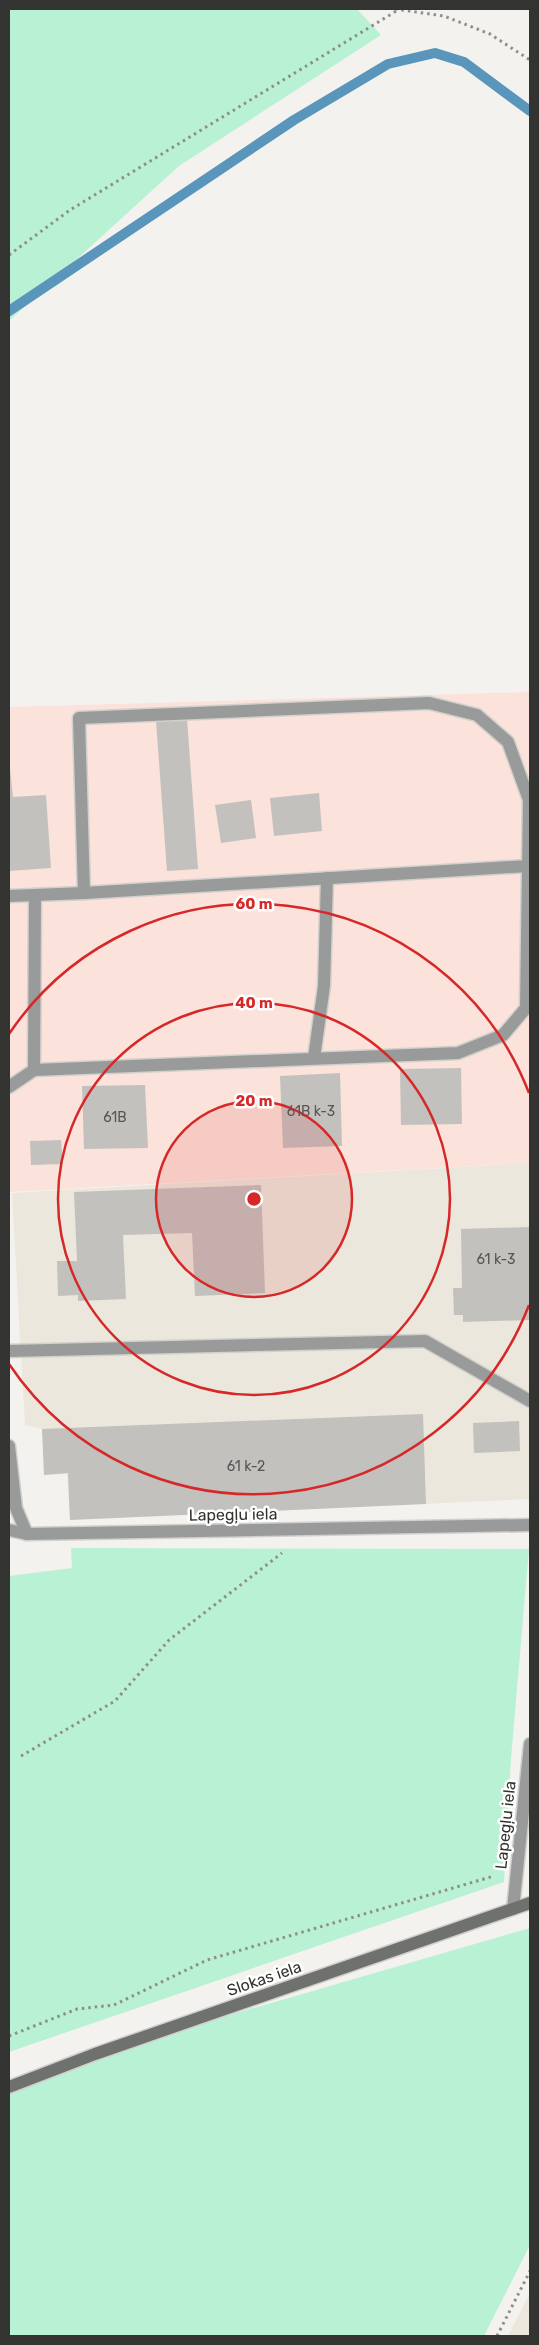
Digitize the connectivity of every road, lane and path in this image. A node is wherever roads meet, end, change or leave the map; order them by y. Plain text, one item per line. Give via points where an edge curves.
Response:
1 (396, 9) edge
2 (530, 60) edge
3 (9, 255) edge
4 (528, 866) junction
5 (327, 878) junction
6 (84, 893) junction
7 (35, 895) junction
8 (9, 896) edge
9 (314, 1058) junction
10 (34, 1070) junction
11 (9, 1087) edge
12 (9, 1351) edge
13 (530, 1401) edge
14 (9, 1446) edge
15 (530, 1525) edge
16 (9, 1530) edge
17 (27, 1534) junction
18 (283, 1552) dead end
19 (530, 1744) edge
20 (21, 1756) dead end
21 (529, 1779) edge
22 (518, 1860) junction
23 (530, 1903) edge
24 (513, 1909) junction
25 (9, 2036) edge
26 (9, 2087) edge
27 (530, 2271) edge
28 (496, 2336) edge

1 - 2 path via 444,16 490,34
1 - 3 path via 70,210
4 - 5 street
4 - 6 street via 529,800 508,742 478,715 429,703 79,718
4 - 9 street via 526,1008 503,1035 458,1053
5 - 6 street
5 - 9 street via 324,986
6 - 7 street
7 - 8 street
7 - 10 street
9 - 10 street
10 - 11 street
12 - 13 street via 425,1341
14 - 17 street via 16,1508
15 - 17 street, Lapegļu iela
16 - 17 street, Lapegļu iela
18 - 20 path via 170,1640 115,1701
19 - 21 street, Lapegļu iela
21 - 22 street, Lapegļu iela
22 - 24 street, Lapegļu iela
22 - 25 path via 500,1874 207,1960 114,2006 77,2009
23 - 24 main road, Slokas iela
24 - 26 main road, Slokas iela
27 - 28 path

